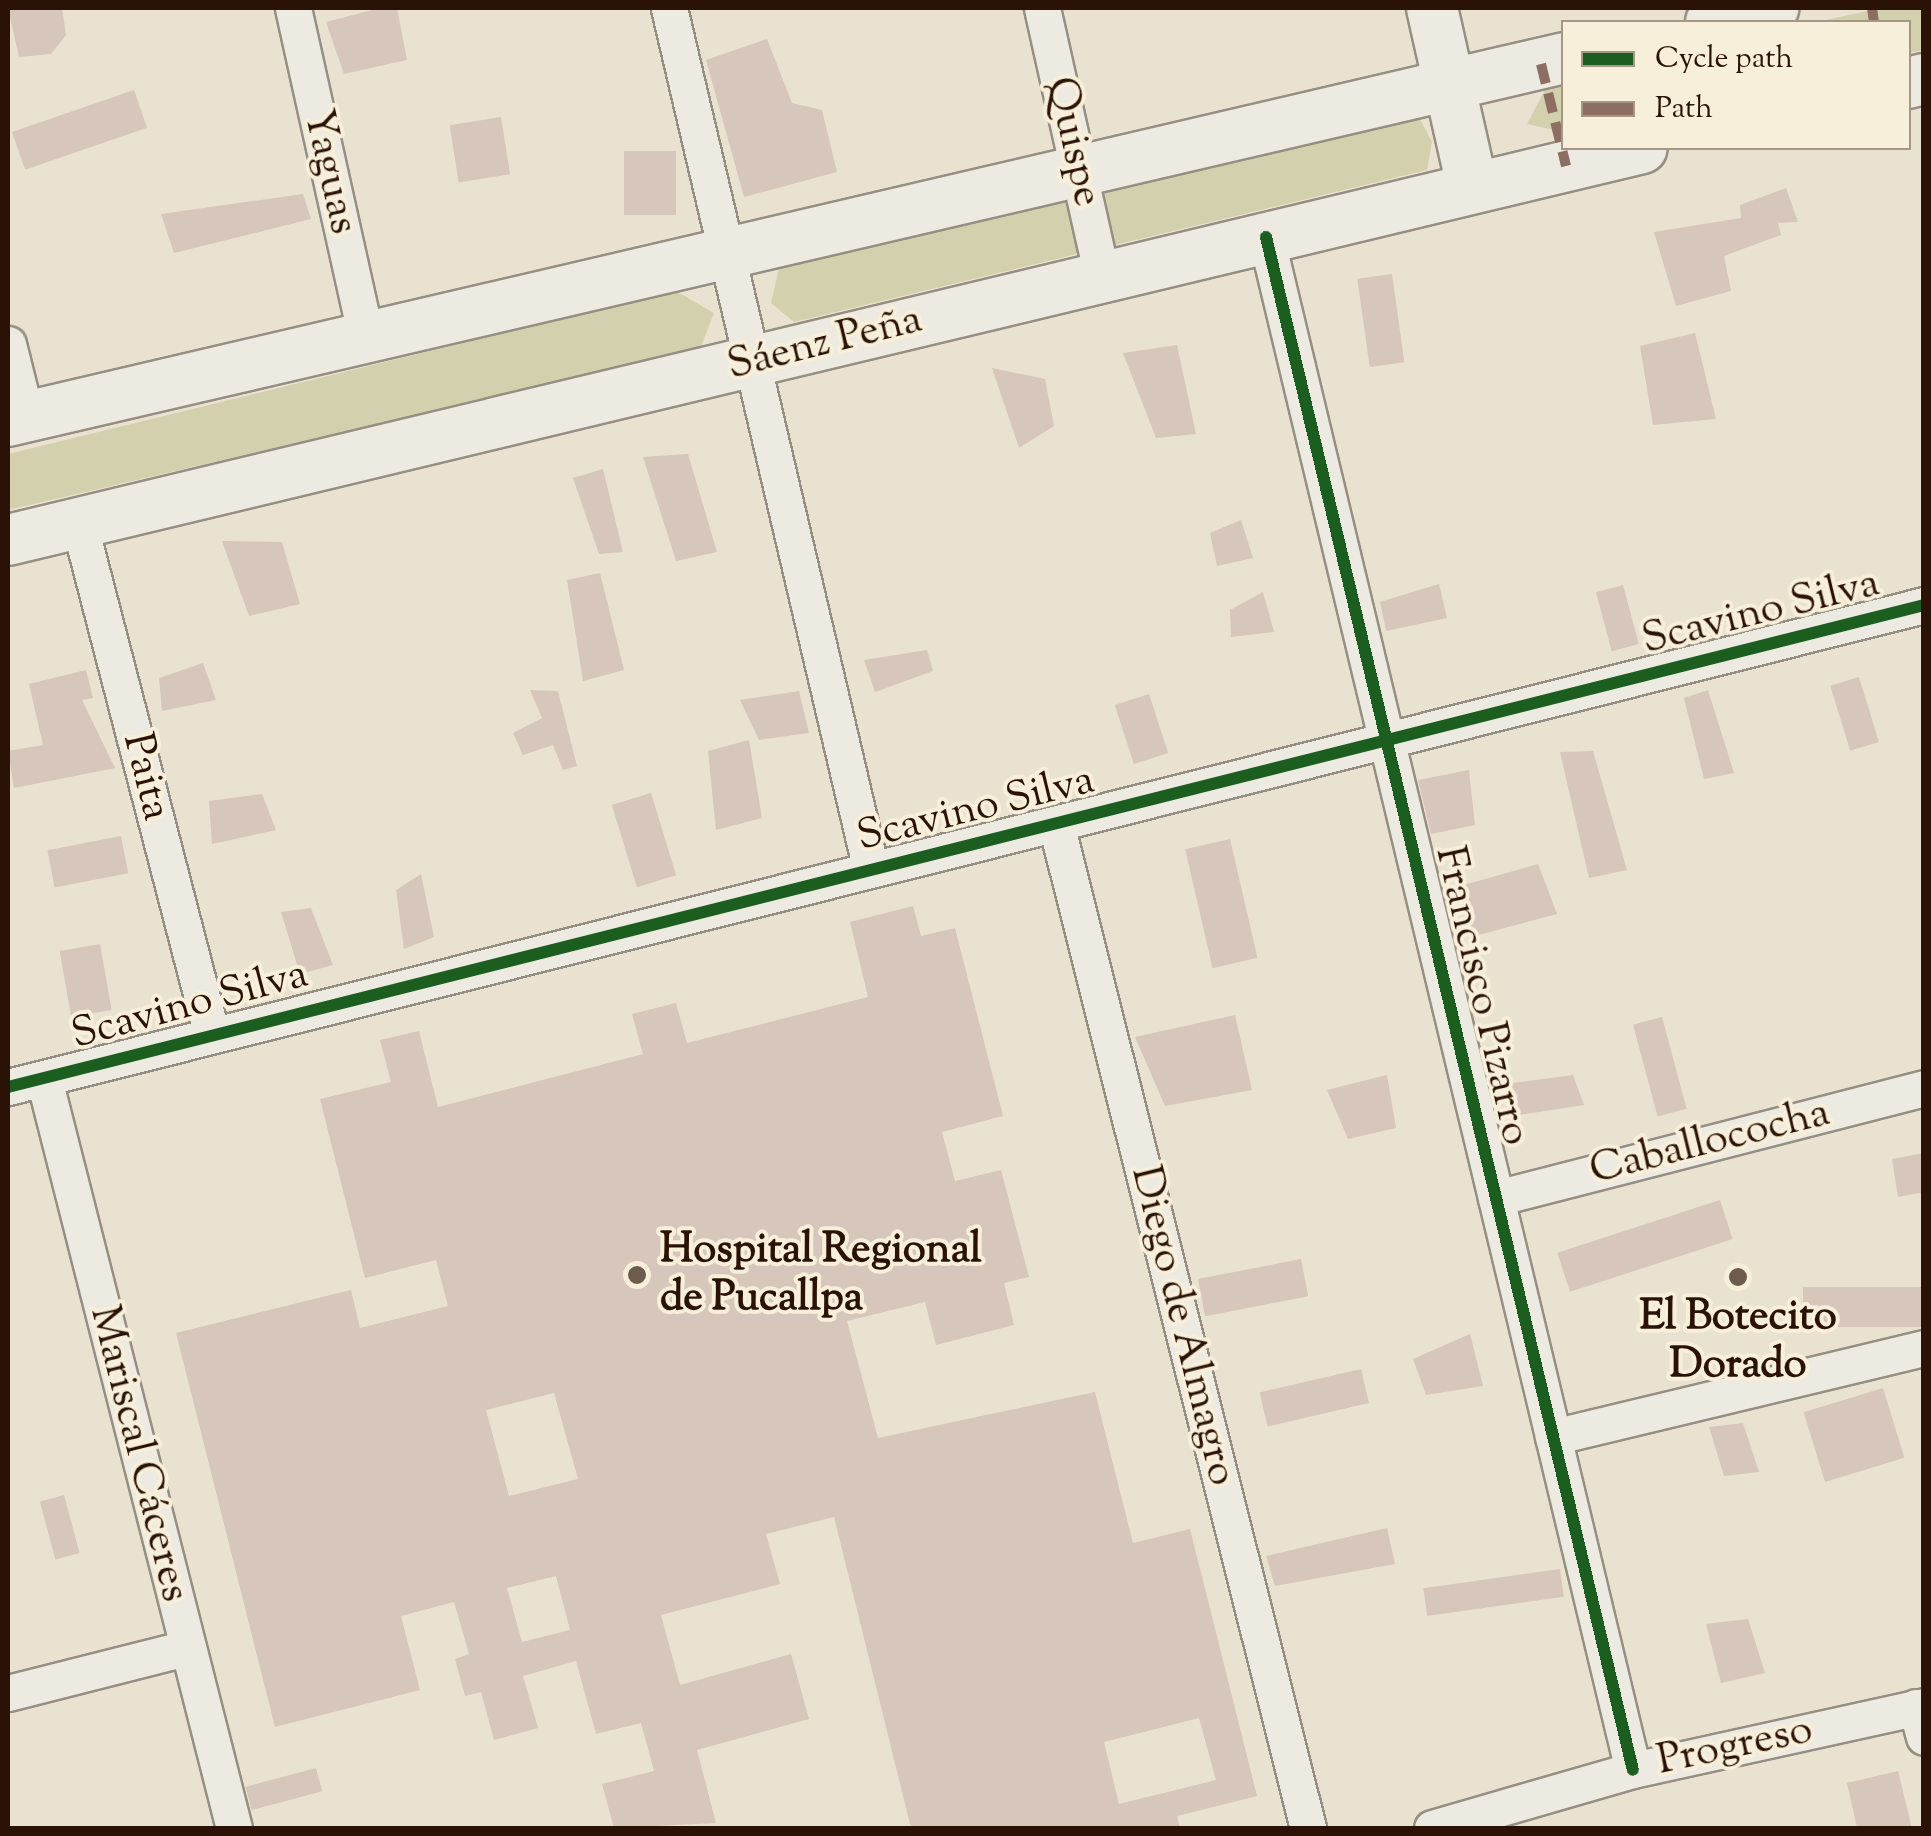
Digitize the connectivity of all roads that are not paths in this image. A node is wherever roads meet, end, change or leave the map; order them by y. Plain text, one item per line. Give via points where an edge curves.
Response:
1 (292, 8) edge
2 (669, 8) edge
3 (1042, 8) edge
4 (1432, 8) edge
5 (1773, 8) edge
6 (1720, 20) edge
7 (1561, 59) edge
8 (1452, 84) junction
9 (1633, 150) edge
10 (1078, 171) junction
11 (1472, 186) junction
12 (1266, 238) junction
13 (732, 252) junction
14 (1102, 277) junction
15 (366, 337) junction
16 (8, 344) edge
17 (749, 362) junction
18 (17, 419) edge
19 (80, 523) junction
20 (8, 540) edge
21 (1924, 605) edge
22 (1387, 742) junction
23 (1056, 824) junction
24 (871, 870) junction
25 (211, 1032) junction
26 (44, 1079) junction
27 (8, 1088) edge
28 (1924, 1088) edge
29 (1496, 1198) junction
30 (1924, 1348) edge
31 (1553, 1437) junction
32 (186, 1648) junction
33 (8, 1693) edge
34 (1921, 1717) edge
35 (1633, 1770) junction
36 (234, 1828) edge
37 (1308, 1828) edge
38 (1432, 1828) edge

1 - 15 street, Yaguas
2 - 13 street
3 - 10 street, Quispe
4 - 8 main road
5 - 6 main road
7 - 8 main road
8 - 10 main road
8 - 11 main road
9 - 11 main road, Sáenz Peña
10 - 13 main road
10 - 14 street, Quispe
11 - 12 main road, Sáenz Peña
12 - 14 main road, Sáenz Peña
12 - 22 street, Francisco Pizarro
13 - 15 main road
13 - 17 street
14 - 17 main road, Sáenz Peña
15 - 18 main road
16 - 18 street
17 - 19 main road, Sáenz Peña
17 - 24 street
19 - 20 main road, Sáenz Peña
19 - 25 street, Paita
21 - 22 street, Scavino Silva
22 - 23 street, Scavino Silva
22 - 29 street, Francisco Pizarro
23 - 24 street, Scavino Silva
23 - 37 street, Diego de Almagro
24 - 25 street, Scavino Silva
25 - 26 street, Scavino Silva
26 - 27 street, Scavino Silva
26 - 32 street, Mariscal Cáceres
28 - 29 street, Caballococha
29 - 31 street, Francisco Pizarro
30 - 31 street
31 - 35 street, Francisco Pizarro
32 - 33 street
32 - 36 street, Mariscal Cáceres
34 - 35 street, Progreso
35 - 38 street, Progreso

